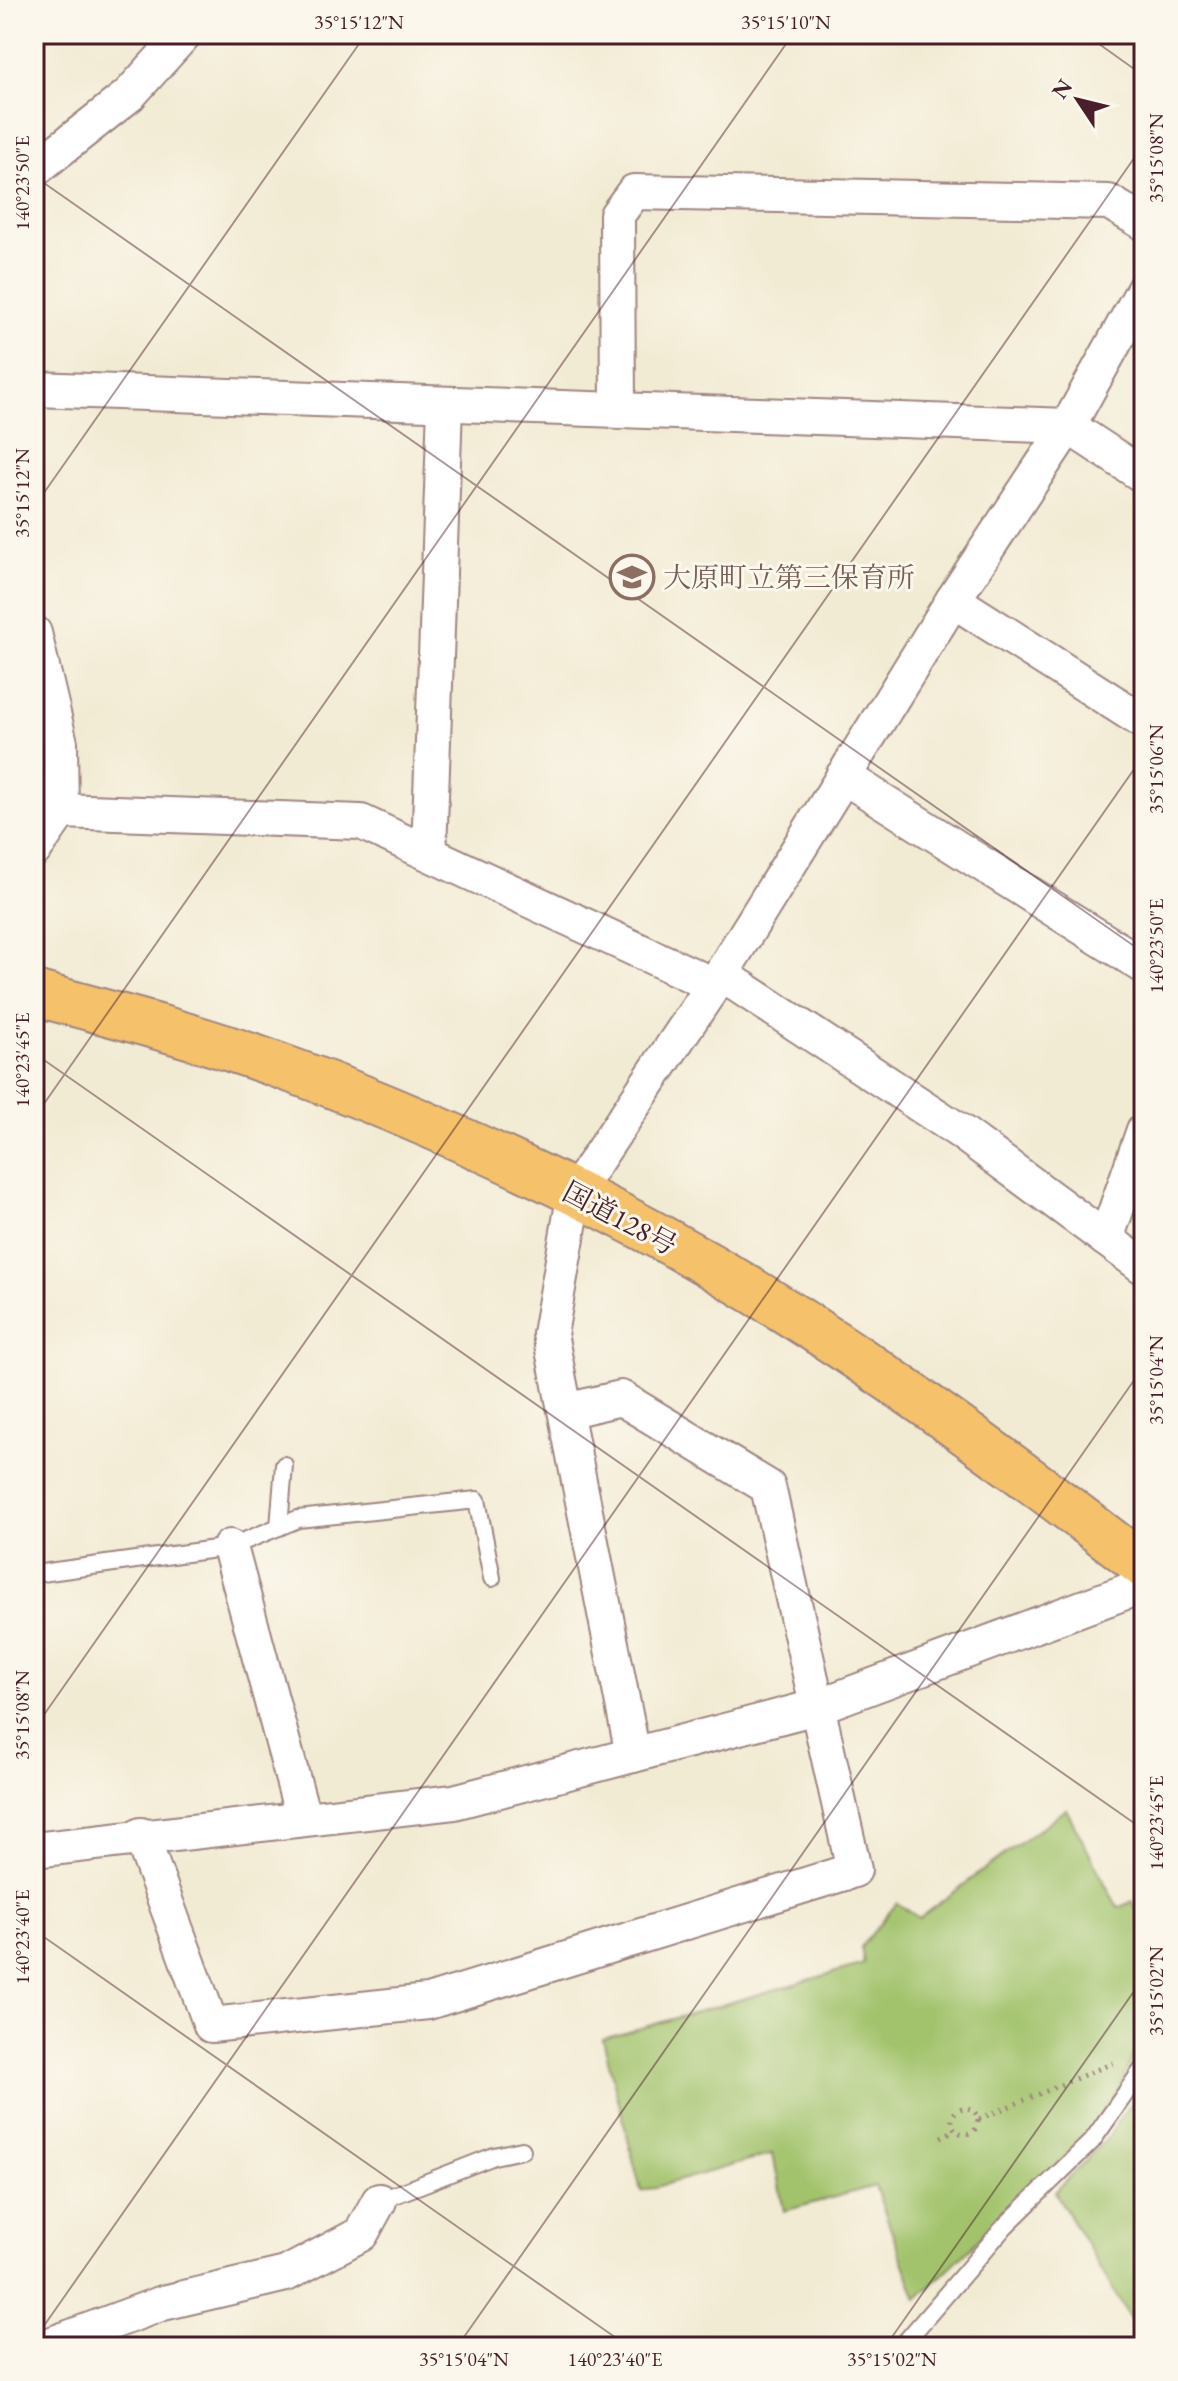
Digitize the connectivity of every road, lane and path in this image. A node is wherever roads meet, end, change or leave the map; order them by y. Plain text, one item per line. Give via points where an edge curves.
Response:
1 (184, 34) edge
2 (34, 170) edge
3 (1144, 223) edge
4 (1144, 289) edge
5 (34, 389) edge
6 (445, 406) junction
7 (618, 412) junction
8 (1068, 426) junction
9 (1144, 476) edge
10 (953, 600) junction
11 (34, 633) edge
12 (1144, 722) edge
13 (843, 776) junction
14 (61, 811) junction
15 (34, 850) edge
16 (429, 852) junction
17 (1144, 966) edge
18 (717, 980) junction
19 (34, 993) edge
20 (1144, 1130) edge
21 (575, 1192) junction
22 (1106, 1239) junction
23 (1144, 1267) edge
24 (566, 1411) junction
25 (284, 1465) dead end
26 (279, 1527) junction
27 (230, 1547) junction
28 (1144, 1566) edge
29 (34, 1574) edge
30 (492, 1578) dead end
31 (1144, 1585) edge
32 (816, 1707) junction
33 (633, 1755) junction
34 (303, 1817) junction
35 (141, 1835) junction
36 (34, 1850) edge
37 (1118, 2061) dead end
38 (1144, 2067) edge
39 (979, 2119) junction
40 (955, 2130) junction
41 (941, 2137) dead end
42 (522, 2150) dead end
43 (379, 2201) joint
44 (44, 2347) edge
45 (901, 2347) edge

1 - 2 street via 129,95
3 - 7 street via 1109,202 634,192 617,215
4 - 8 street
5 - 6 street
6 - 7 street
6 - 16 street
7 - 8 street
8 - 9 street
8 - 10 street
10 - 12 street
10 - 13 street
11 - 14 street via 60,743
13 - 17 street
13 - 18 street
14 - 15 street
14 - 16 street via 361,822
16 - 18 street
18 - 21 street
18 - 22 street via 961,1132
19 - 21 highway, 国道128号 via 275,1064 391,1109
20 - 22 street
21 - 24 street via 550,1334
21 - 28 highway, 国道128号 via 737,1282 892,1380
22 - 23 street
24 - 32 street via 621,1398 768,1487
24 - 33 street
25 - 26 lane
26 - 27 lane
26 - 30 lane via 298,1519 477,1500
27 - 29 lane
27 - 34 street
31 - 32 street
32 - 33 street
32 - 35 street via 854,1870 428,2002 211,2025
33 - 34 street via 454,1802
34 - 35 street
35 - 36 street
37 - 39 path
38 - 45 lane via 1092,2141 1005,2226
39 - 40 path via 971,2133
39 - 40 path via 971,2109 958,2110 952,2121
40 - 41 path
42 - 43 lane
43 - 44 street via 361,2234 286,2274 163,2303

